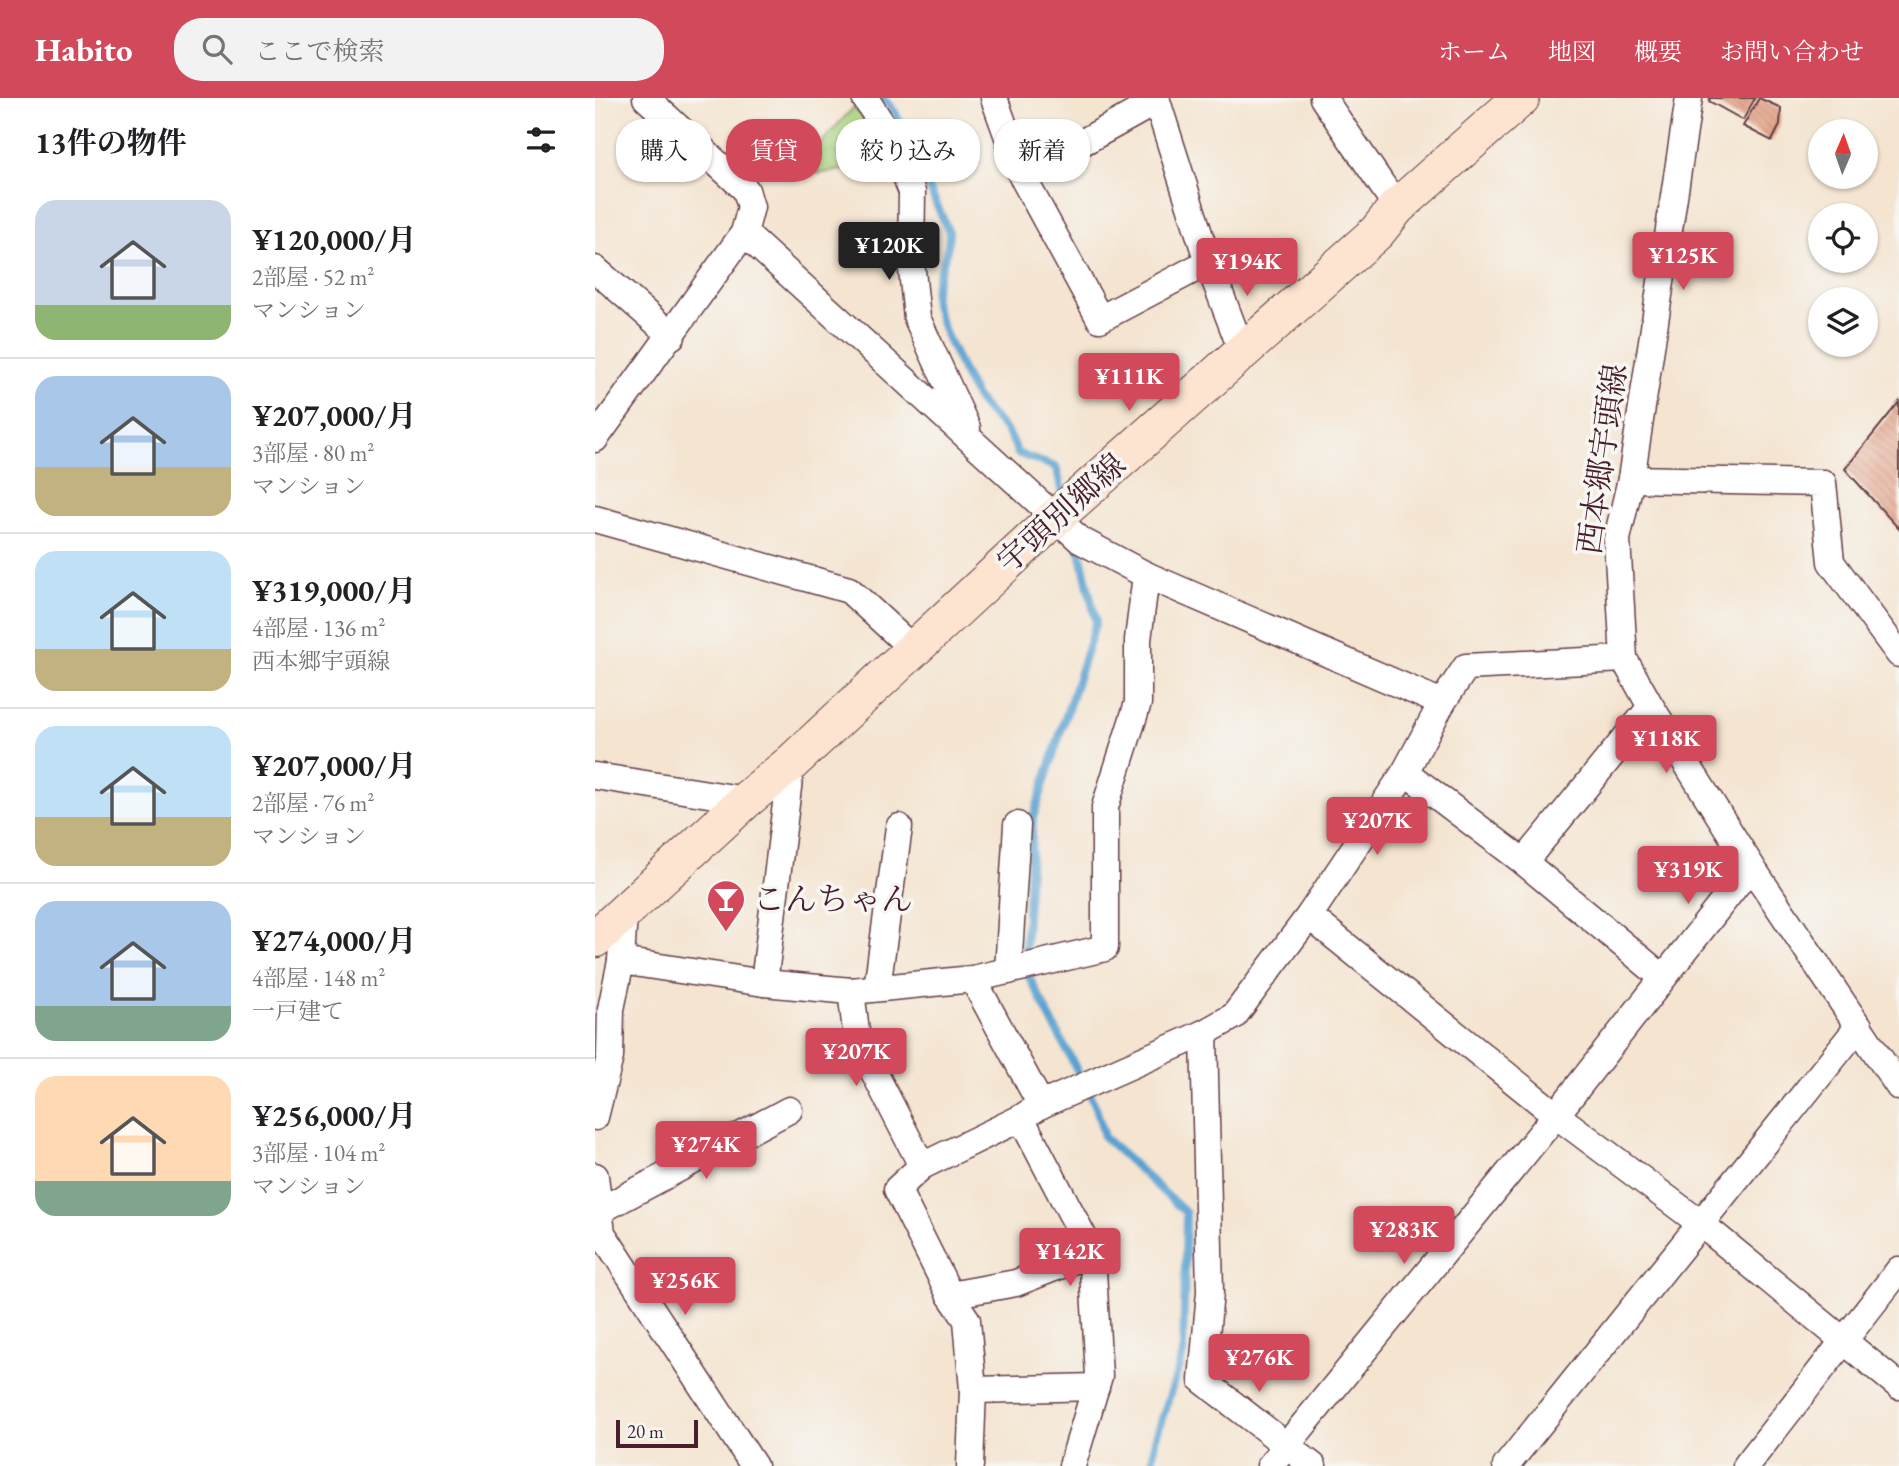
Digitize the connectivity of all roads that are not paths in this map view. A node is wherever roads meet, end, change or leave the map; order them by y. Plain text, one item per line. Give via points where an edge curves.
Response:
1 (646, 98) edge
2 (994, 98) edge
3 (1323, 98) edge
4 (1521, 98) edge
5 (1689, 98) edge
6 (869, 99) edge
7 (1156, 100) edge
8 (1002, 119) edge
9 (1090, 137) edge
10 (1025, 182) edge
11 (1397, 207) junction
12 (744, 233) junction
13 (1208, 262) junction
14 (595, 269) edge
15 (672, 336) junction
16 (1243, 351) junction
17 (595, 439) edge
18 (972, 439) junction
19 (1631, 479) junction
20 (1055, 518) junction
21 (595, 519) edge
22 (1146, 575) junction
23 (914, 650) junction
24 (1899, 654) edge
25 (1625, 659) junction
26 (1442, 703) junction
27 (1651, 707) junction
28 (791, 763) junction
29 (1405, 772) junction
30 (595, 776) edge
31 (746, 800) junction
32 (1017, 825) dead end
33 (899, 827) dead end
34 (1524, 862) junction
35 (1751, 866) junction
36 (1309, 916) junction
37 (608, 950) edge
38 (1008, 971) junction
39 (1663, 977) junction
40 (973, 979) junction
41 (764, 983) junction
42 (877, 988) junction
43 (851, 990) junction
44 (1859, 1026) junction
45 (1204, 1033) junction
46 (1899, 1087) edge
47 (789, 1110) dead end
48 (1031, 1111) junction
49 (1556, 1115) junction
50 (595, 1117) edge
51 (922, 1166) junction
52 (595, 1176) edge
53 (600, 1211) junction
54 (1700, 1223) junction
55 (1092, 1253) junction
56 (1899, 1270) edge
57 (950, 1295) junction
58 (1844, 1344) junction
59 (1899, 1386) edge
60 (1096, 1387) junction
61 (973, 1390) junction
62 (1289, 1446) junction
63 (754, 1466) edge
64 (969, 1466) edge
65 (1072, 1466) edge
66 (1270, 1466) edge
67 (1313, 1466) edge
68 (1506, 1466) edge
69 (1746, 1466) edge

1 - 12 street via 746,190 751,207
2 - 8 street
3 - 11 street
4 - 11 street, 宇頭別郷線
5 - 19 street, 西本郷宇頭線
6 - 18 street via 891,138 912,192 911,261 917,317
7 - 9 street
7 - 13 street
10 - 13 street via 1100,319
11 - 16 street, 宇頭別郷線 via 1377,232
12 - 15 street
12 - 18 street
13 - 16 street
14 - 15 street
15 - 17 street
16 - 20 street, 宇頭別郷線
18 - 20 street
19 - 24 street via 1823,483 1831,562
19 - 25 street, 西本郷宇頭線 via 1617,539
20 - 22 street via 1080,540
20 - 23 street, 宇頭別郷線
21 - 23 street via 849,590
22 - 26 street
22 - 38 street via 1138,639 1138,703 1105,807 1105,948
23 - 28 street, 宇頭別郷線
25 - 26 street via 1466,667
25 - 27 street, 西本郷宇頭線
26 - 29 street
27 - 34 street
27 - 35 street, 西本郷宇頭線
28 - 31 street, 宇頭別郷線
28 - 41 street
29 - 34 street
29 - 36 street
30 - 31 street
31 - 37 street via 624,913
32 - 38 street
33 - 42 street
34 - 39 street
35 - 39 street
35 - 44 street, 西本郷宇頭線
36 - 45 street via 1234,1016
36 - 49 street
37 - 41 street
37 - 50 street via 610,1057
38 - 40 street
39 - 49 street
40 - 42 street
40 - 48 street
41 - 43 street
42 - 43 street
43 - 51 street via 857,1038
44 - 46 street, 西本郷宇頭線
44 - 54 street
45 - 48 street
45 - 62 street via 1210,1292 1202,1380
47 - 53 street
48 - 51 street
48 - 55 street
49 - 54 street
49 - 62 street
51 - 57 street via 897,1189
52 - 53 street
53 - 63 street via 602,1233
54 - 58 street
54 - 68 street
55 - 57 street via 1016,1283
55 - 60 street
56 - 58 street
57 - 61 street via 967,1320
58 - 59 street
58 - 69 street
60 - 61 street
60 - 65 street
61 - 64 street
62 - 66 street
62 - 67 street

